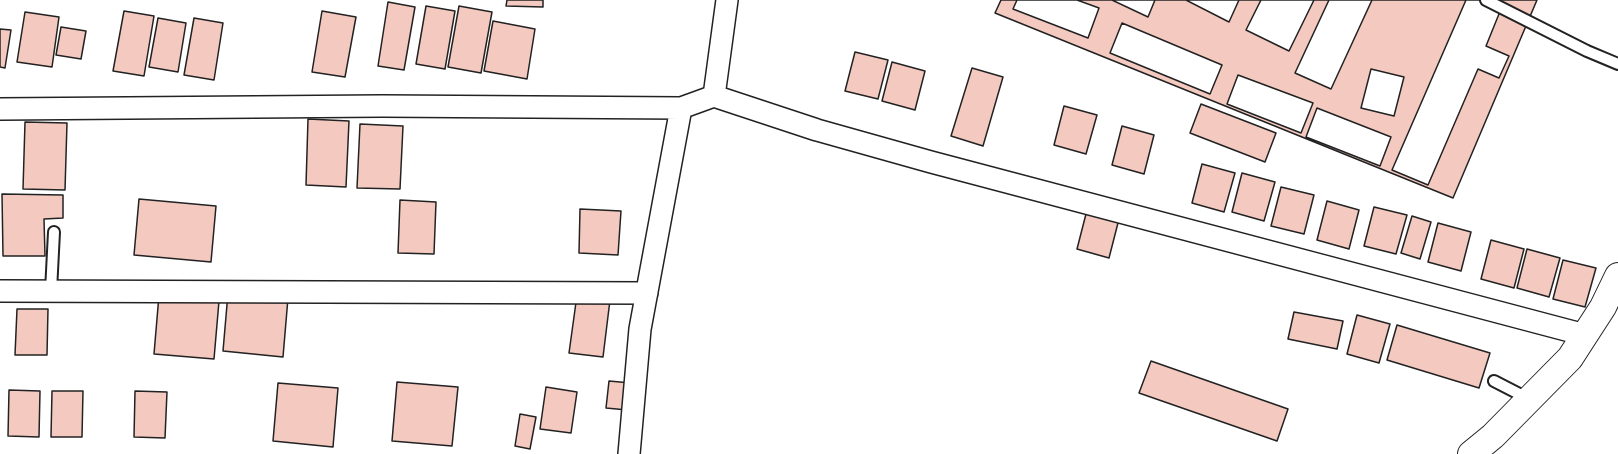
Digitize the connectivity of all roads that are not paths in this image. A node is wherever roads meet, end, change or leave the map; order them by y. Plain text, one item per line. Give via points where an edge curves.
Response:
1 (727, 0) edge
2 (1486, 0) edge
3 (1618, 64) edge
4 (714, 96) junction
5 (681, 108) junction
6 (0, 109) edge
7 (54, 232) dead end
8 (1618, 276) edge
9 (0, 291) edge
10 (51, 291) junction
11 (647, 293) junction
12 (1585, 335) junction
13 (1494, 381) dead end
14 (1530, 399) junction
15 (629, 454) edge
16 (1471, 454) edge

1 - 4 street
2 - 3 lane
4 - 5 street
4 - 12 street via 931,162
5 - 6 street
5 - 11 street
7 - 10 lane
8 - 12 street
9 - 10 street
10 - 11 street
11 - 15 street
12 - 14 street via 1570,358
13 - 14 lane
14 - 16 street

